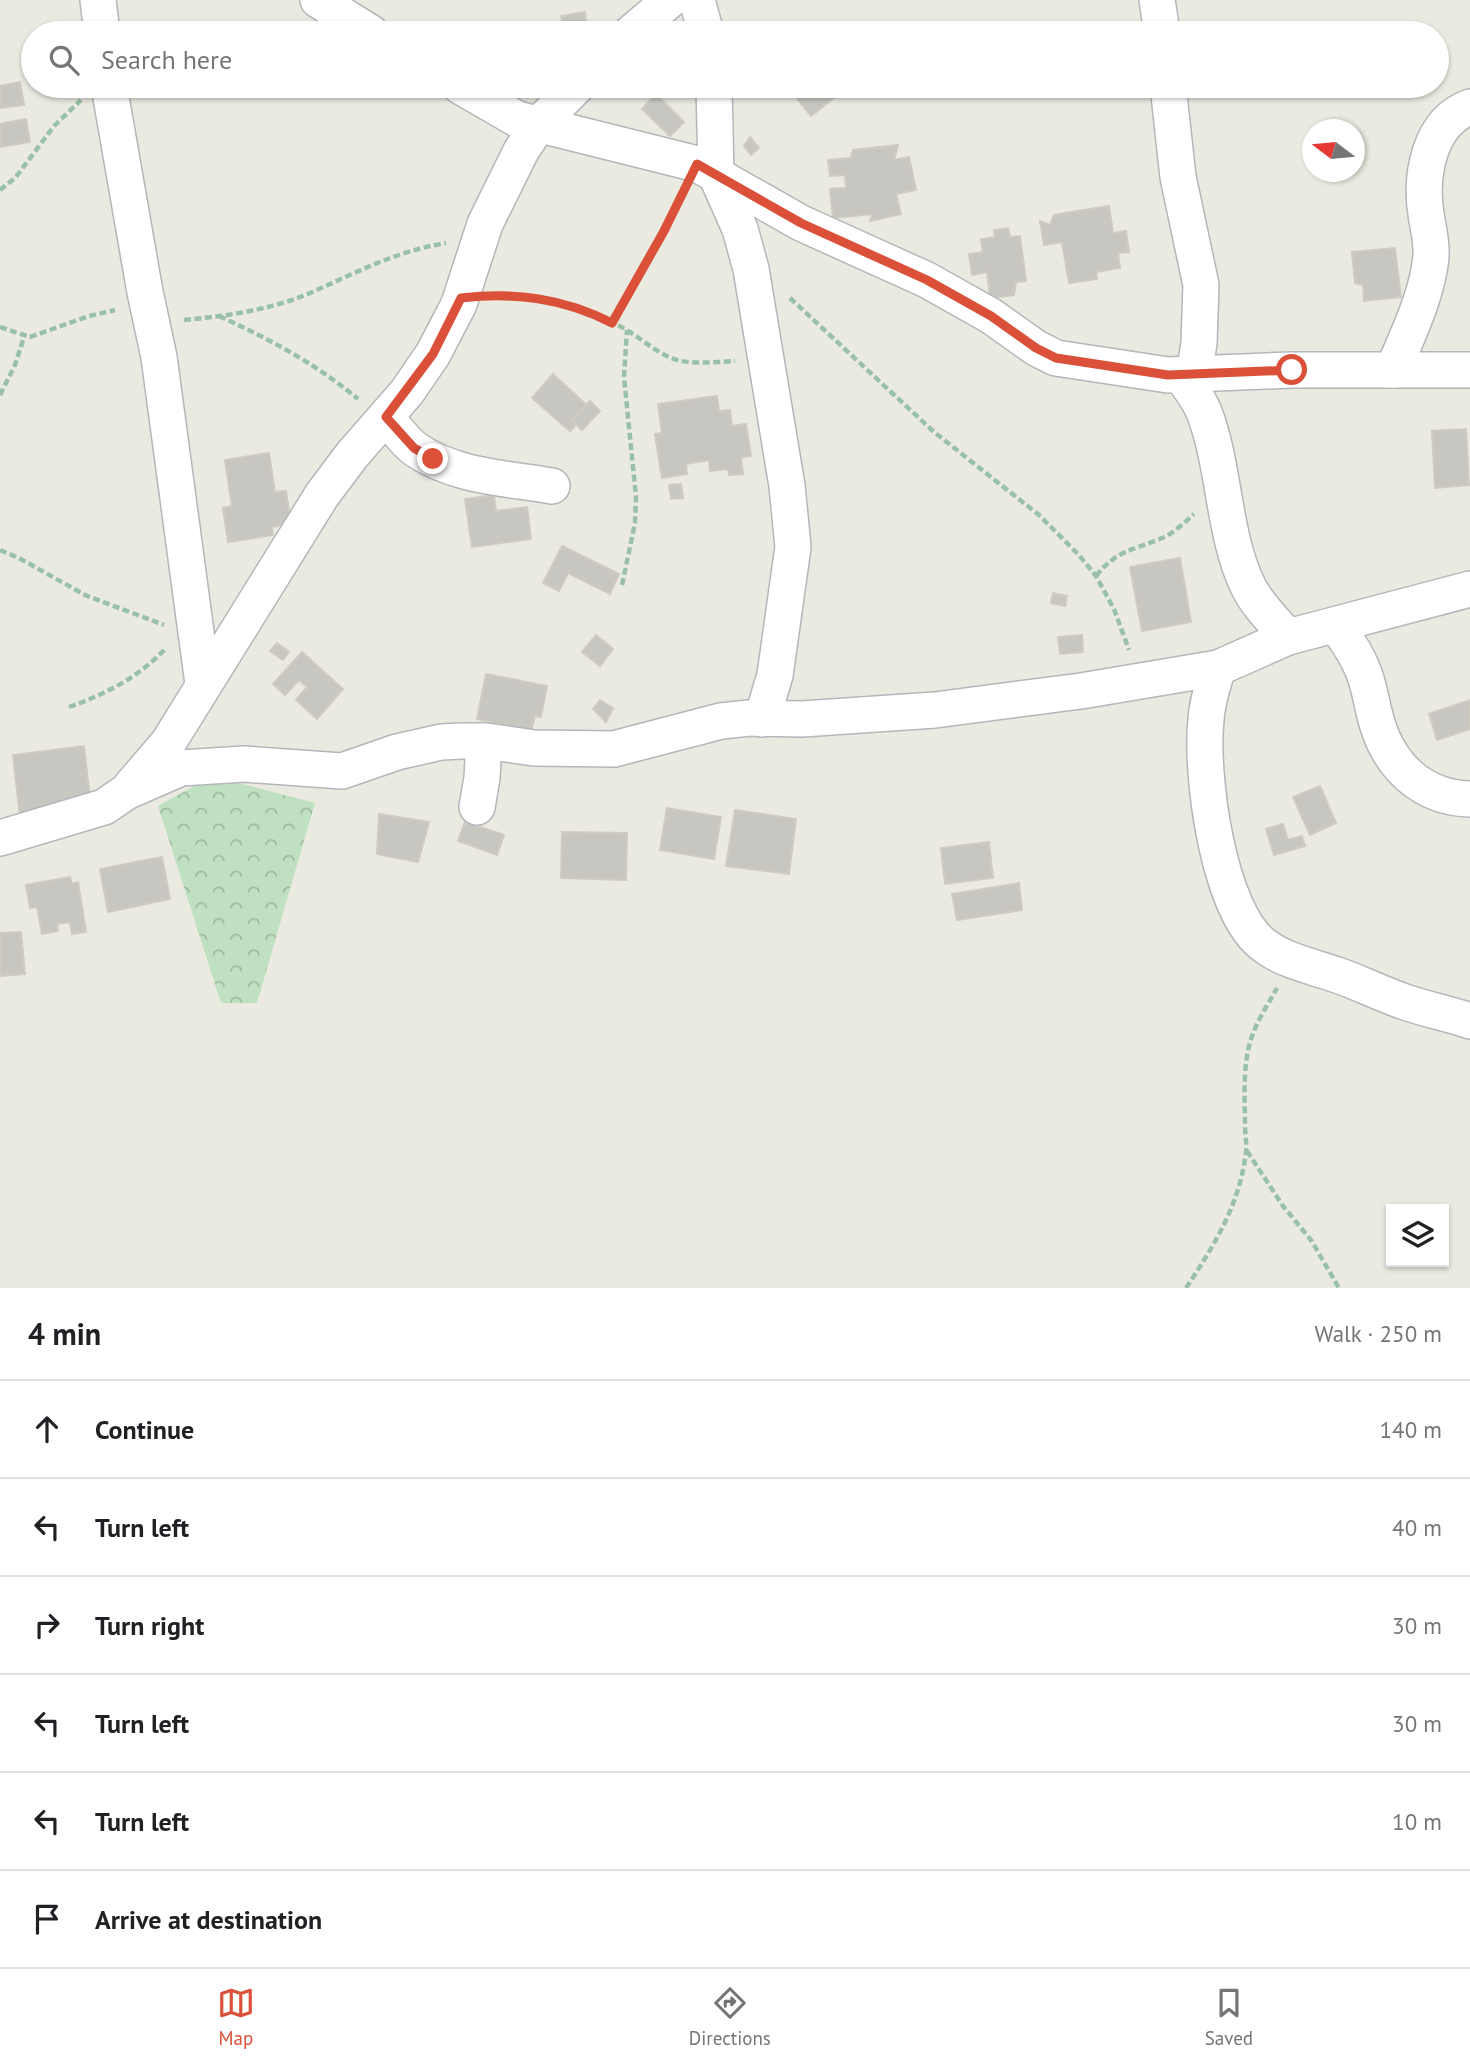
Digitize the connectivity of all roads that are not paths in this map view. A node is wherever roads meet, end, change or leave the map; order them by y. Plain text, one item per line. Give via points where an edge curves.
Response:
1 (98, 0) edge
2 (318, 0) edge
3 (670, 0) edge
4 (696, 0) edge
5 (1157, 0) edge
6 (101, 21) edge
7 (352, 21) edge
8 (645, 21) edge
9 (702, 21) edge
10 (1160, 21) edge
11 (101, 98) edge
12 (481, 98) edge
13 (565, 98) edge
14 (712, 98) edge
15 (1169, 98) edge
16 (1470, 107) edge
17 (538, 125) junction
18 (707, 170) junction
19 (1393, 370) junction
20 (1470, 370) edge
21 (1188, 375) junction
22 (384, 420) junction
23 (552, 486) dead end
24 (1470, 589) edge
25 (1336, 625) junction
26 (1288, 637) junction
27 (1218, 667) junction
28 (202, 684) junction
29 (762, 719) junction
30 (484, 741) junction
31 (127, 792) junction
32 (1470, 799) edge
33 (477, 807) dead end
34 (0, 838) edge
35 (1470, 1021) edge

1 - 6 street
2 - 7 street
3 - 8 street
4 - 9 street
5 - 10 street
11 - 28 street via 159,357 188,632
12 - 17 street via 517,119
13 - 17 street
14 - 18 street
15 - 21 street via 1178,177 1201,285 1199,343
16 - 19 street via 1447,120 1427,161 1425,200 1431,257 1415,319
17 - 18 street
17 - 22 street via 485,223 461,298 433,354
18 - 21 street via 801,223 927,280 1056,358
18 - 29 street via 747,251 787,486 793,547 775,675
19 - 20 street
19 - 21 street
21 - 26 street via 1215,446 1247,584
22 - 23 street via 414,448 449,466
22 - 28 street via 322,495
24 - 25 street
25 - 26 street
25 - 32 street via 1362,668 1382,740 1391,756 1424,788
26 - 27 street
27 - 29 street via 934,710
27 - 35 street via 1206,718 1206,784 1228,884 1243,920 1264,946 1292,960
28 - 31 street via 168,743
29 - 30 street via 721,721 614,749 534,748
30 - 31 street via 397,752 342,771 244,764 181,768
30 - 33 street
31 - 34 street via 104,807

